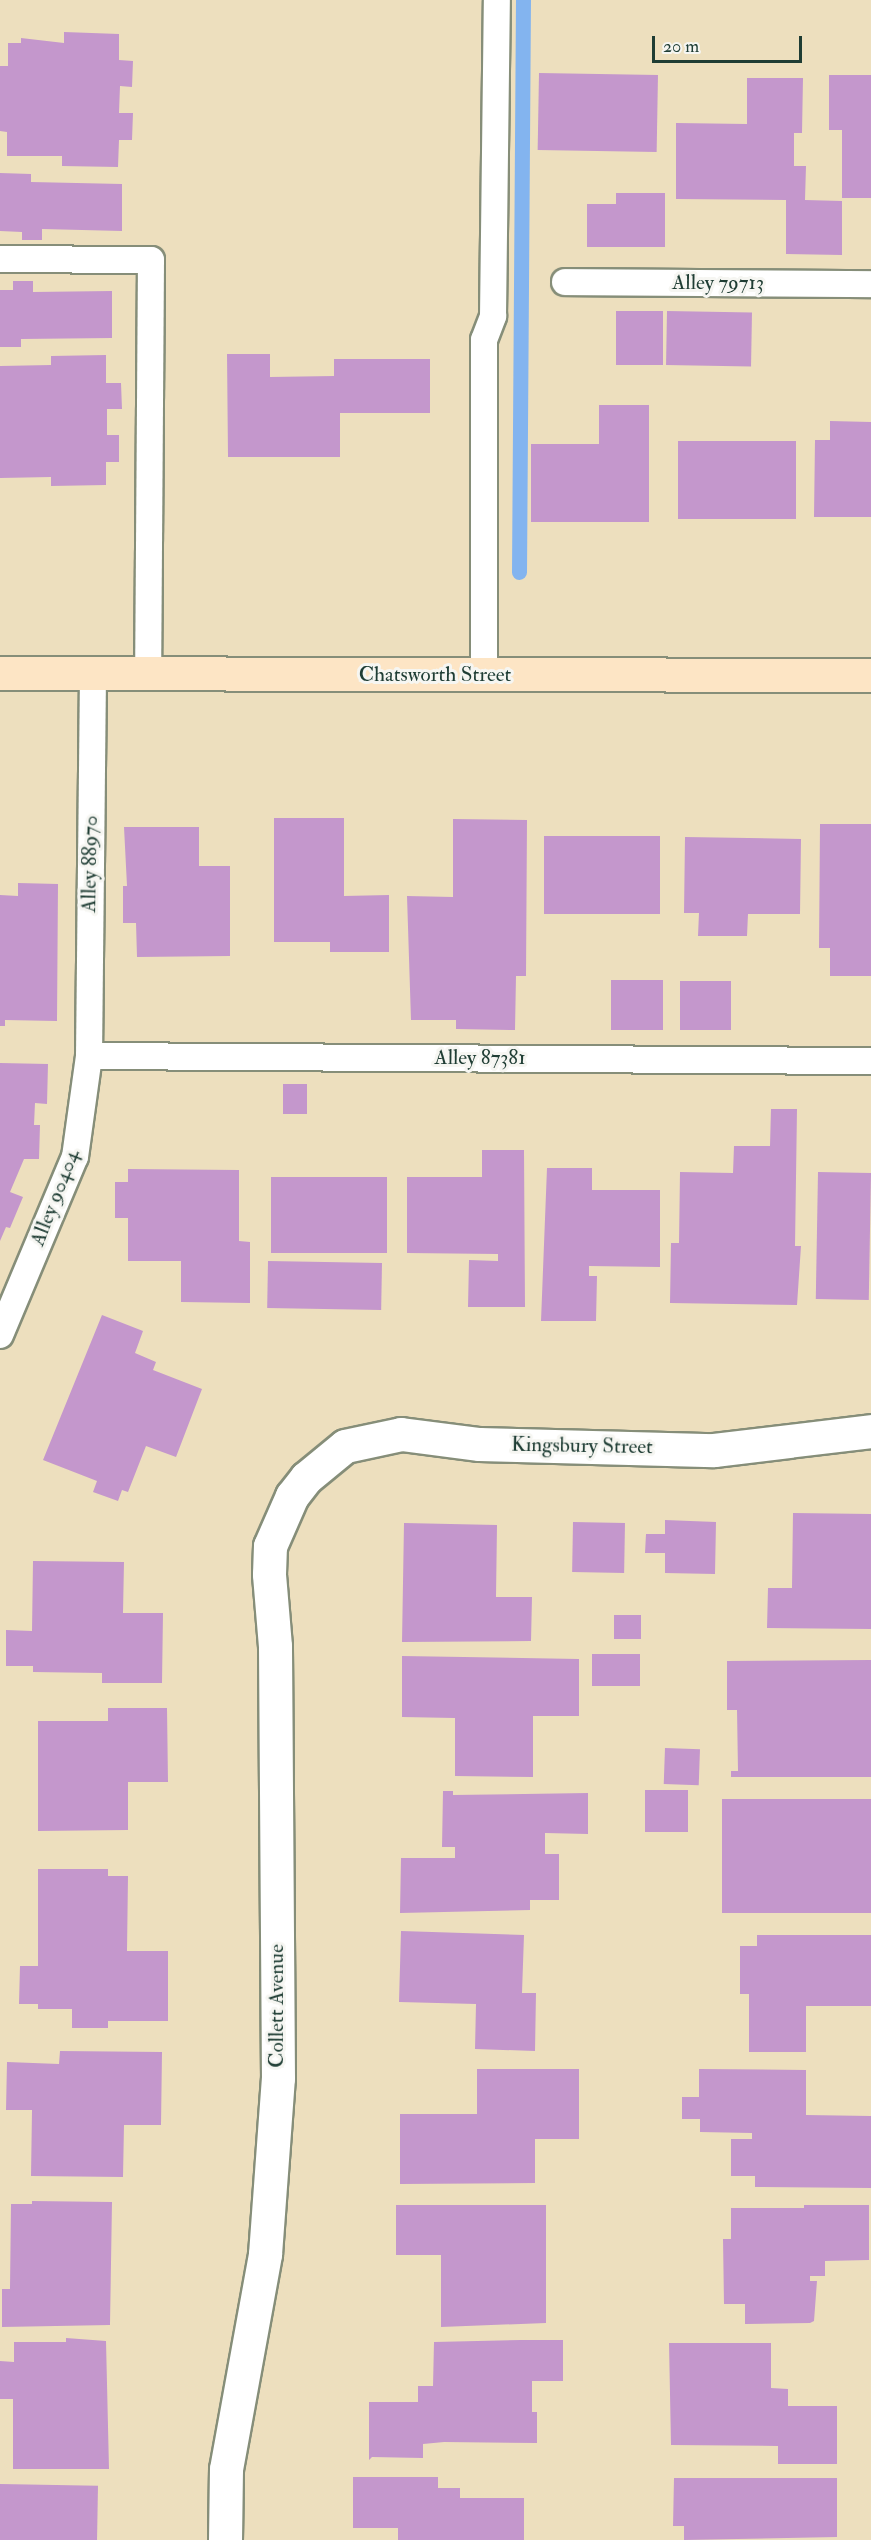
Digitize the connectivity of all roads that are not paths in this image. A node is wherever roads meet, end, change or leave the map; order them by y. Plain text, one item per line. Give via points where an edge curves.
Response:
1 (496, 0) edge
2 (0, 259) edge
3 (565, 282) dead end
4 (871, 284) edge
5 (0, 672) edge
6 (93, 672) junction
7 (148, 672) junction
8 (484, 675) junction
9 (871, 675) edge
10 (88, 1056) junction
11 (871, 1061) edge
12 (0, 1335) edge
13 (871, 1431) edge
14 (306, 1478) joint
15 (225, 2540) edge

1 - 8 lane via 493,316 484,340
2 - 7 lane via 151,260
3 - 4 lane, Alley 79713
5 - 6 main road, Chatsworth Street
6 - 7 main road, Chatsworth Street
6 - 10 lane, Alley 88970
7 - 8 main road, Chatsworth Street
8 - 9 main road, Chatsworth Street
10 - 11 lane, Alley 87381
10 - 12 lane, Alley 90404 via 75,1157
13 - 14 street, Kingsbury Street via 714,1450 479,1444 401,1434 345,1446
14 - 15 street, Collett Avenue via 284,1512 270,1546 275,1646 278,2078 265,2254 226,2469

